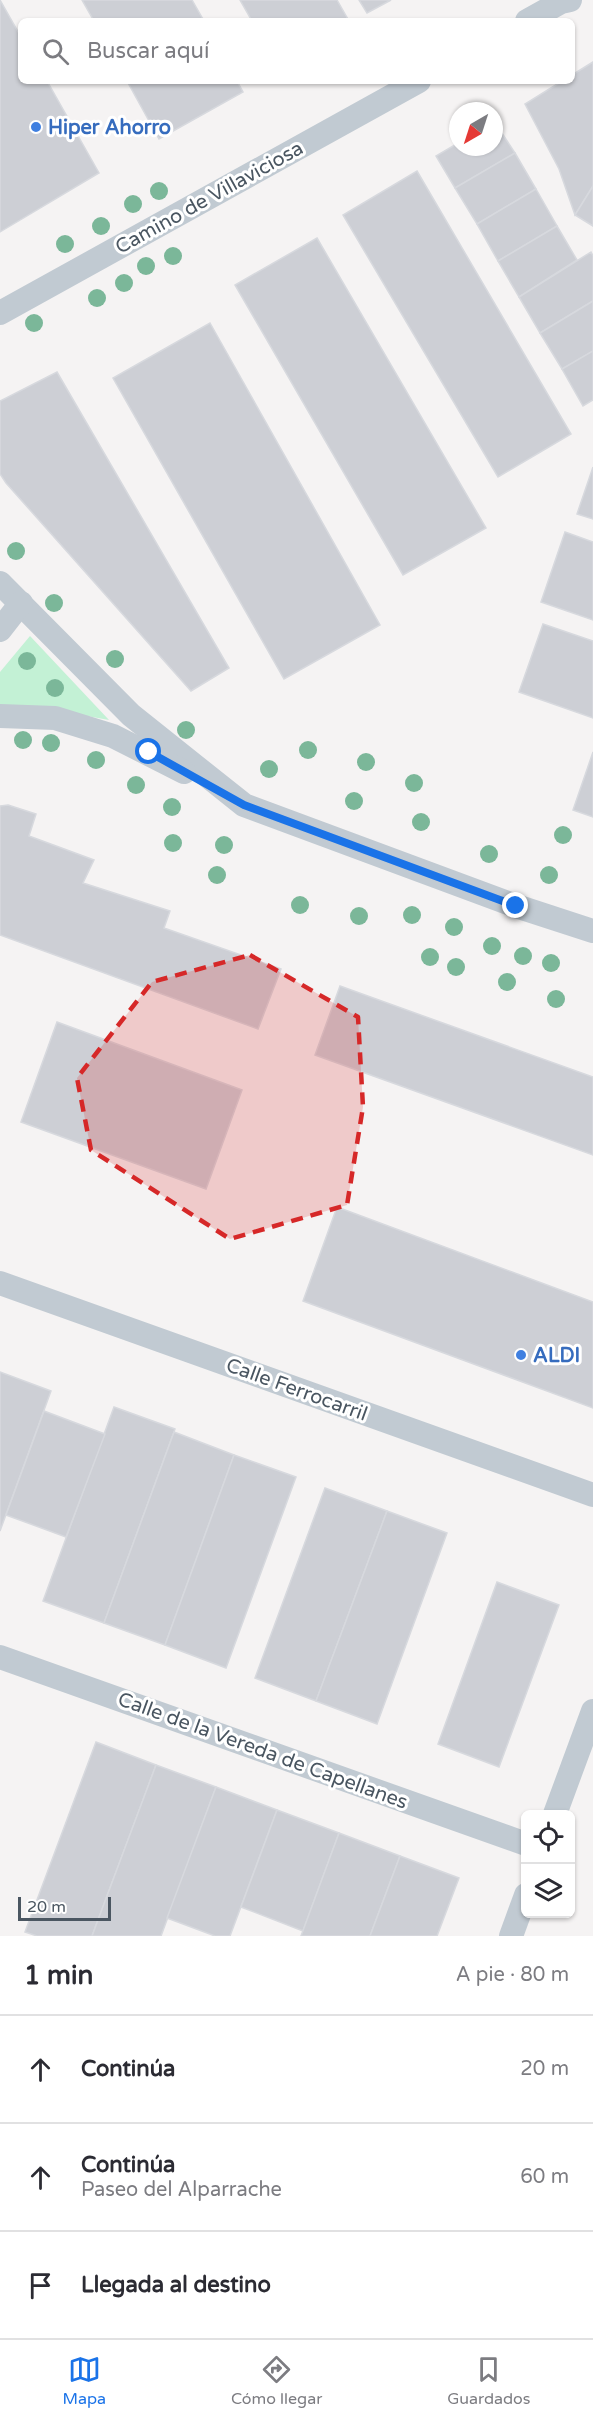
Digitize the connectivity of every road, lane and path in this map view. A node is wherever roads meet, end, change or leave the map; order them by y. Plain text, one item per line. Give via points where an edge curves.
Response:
1 (570, 0) edge
2 (532, 18) edge
3 (414, 84) edge
4 (0, 313) edge
5 (0, 577) edge
6 (0, 583) edge
7 (21, 603) junction
8 (0, 630) edge
9 (0, 716) edge
10 (244, 805) junction
11 (593, 931) edge
12 (0, 1283) edge
13 (593, 1495) edge
14 (0, 1657) edge
15 (593, 1711) edge
16 (557, 1810) edge
17 (521, 1843) edge
18 (521, 1907) edge
19 (511, 1936) edge

1 - 2 street
3 - 4 street, Camino de Villaviciosa
5 - 7 street
6 - 7 street
7 - 8 street
7 - 10 street via 131,715
9 - 10 street via 55,718 112,736
10 - 11 street
12 - 13 street, Calle Ferrocarril
14 - 17 street, Calle de la Vereda de Capellanes
15 - 16 street
18 - 19 street

